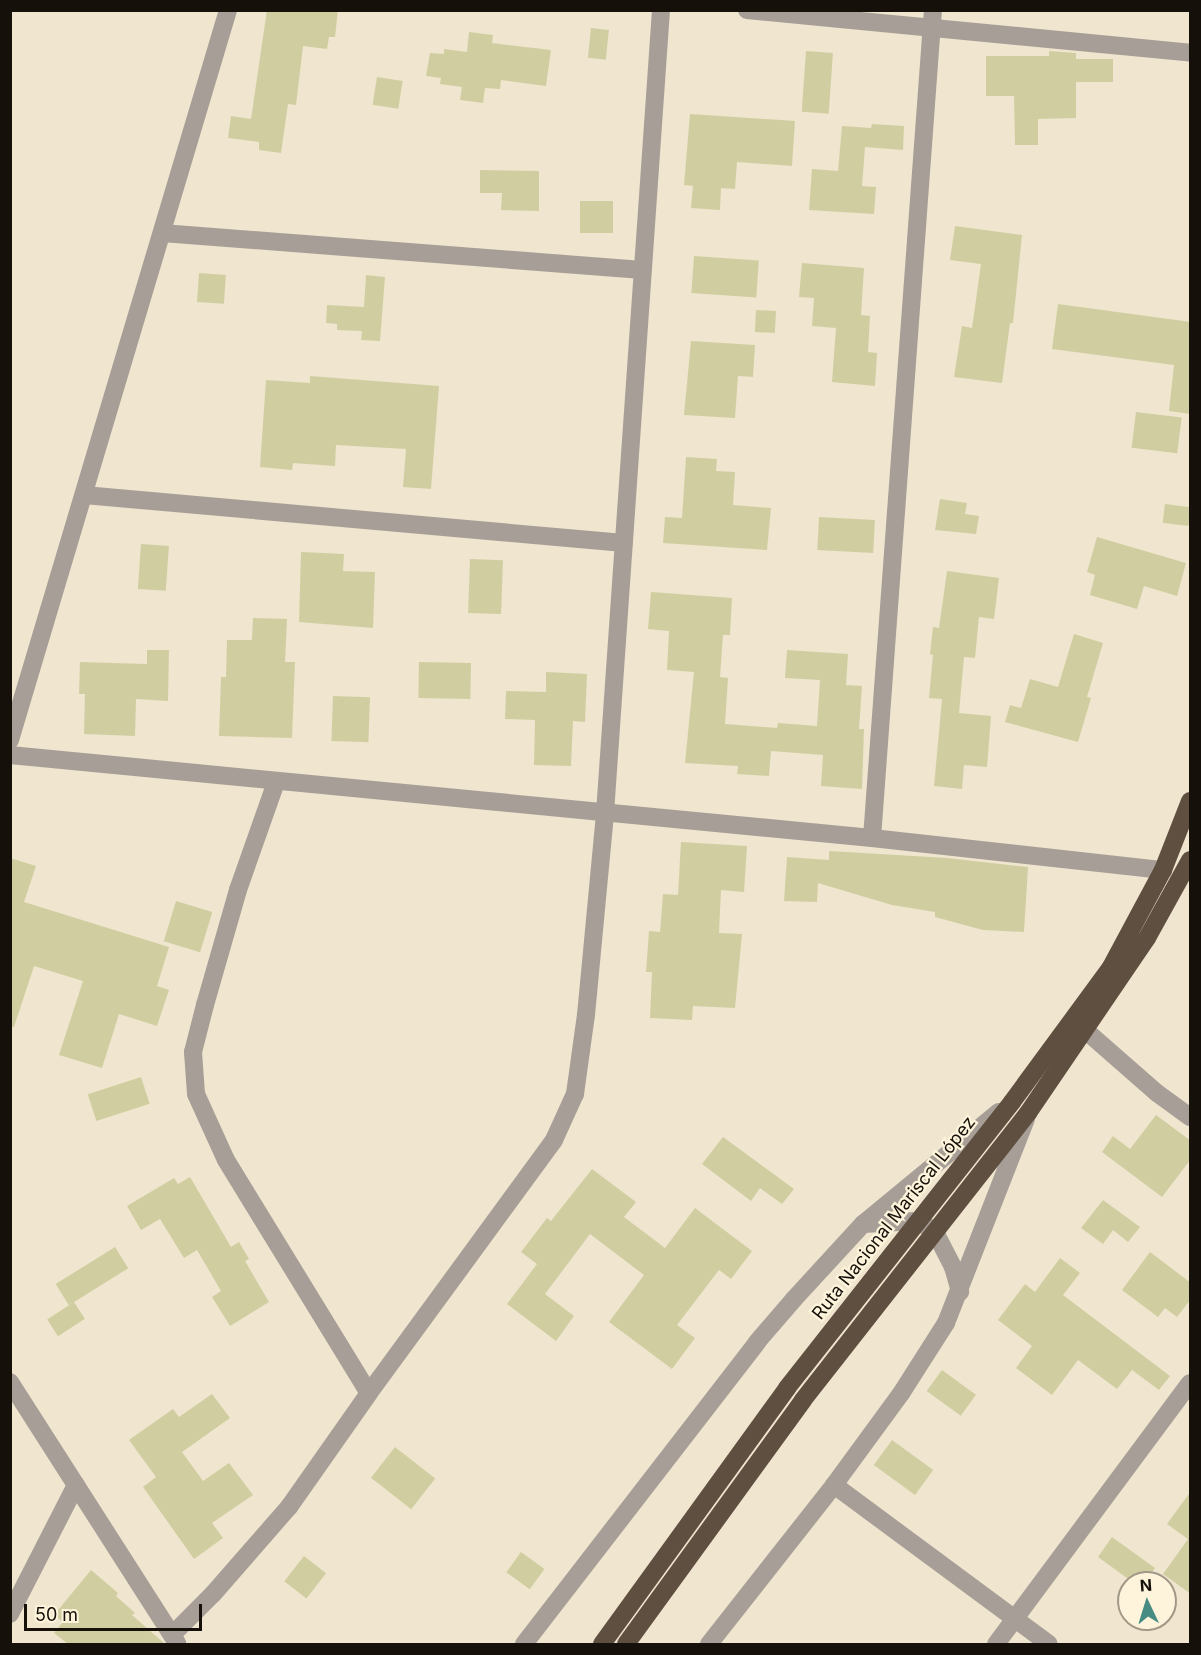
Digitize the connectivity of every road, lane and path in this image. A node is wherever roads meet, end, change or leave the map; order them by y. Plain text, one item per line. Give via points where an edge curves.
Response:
1 (228, 10) edge
2 (661, 10) edge
3 (747, 10) edge
4 (933, 19) edge
5 (1191, 53) edge
6 (162, 233) junction
7 (643, 270) junction
8 (84, 495) junction
9 (624, 543) junction
10 (10, 740) edge
11 (10, 755) edge
12 (276, 782) junction
13 (1191, 801) edge
14 (605, 813) junction
15 (872, 838) junction
16 (1191, 860) edge
17 (1163, 870) junction
18 (1085, 1030) junction
19 (1012, 1102) junction
20 (1028, 1113) junction
21 (1191, 1117) edge
22 (916, 1221) junction
23 (863, 1224) junction
24 (934, 1230) junction
25 (960, 1292) junction
26 (10, 1382) edge
27 (1191, 1383) edge
28 (369, 1393) junction
29 (76, 1485) junction
30 (834, 1485) junction
31 (10, 1614) edge
32 (1015, 1619) junction
33 (175, 1640) edge
34 (524, 1644) edge
35 (602, 1644) edge
36 (626, 1644) edge
37 (708, 1644) edge
38 (996, 1644) edge
39 (1049, 1644) edge

1 - 6 street
2 - 7 street
3 - 4 street
4 - 5 street
4 - 15 street
6 - 7 street
6 - 8 street
7 - 9 street
8 - 9 street
8 - 10 street
9 - 14 street
11 - 12 street
12 - 14 street
12 - 28 street via 238,890 205,1005 193,1052 196,1094 226,1160
13 - 17 highway, Ruta Nacional Mariscal López
14 - 15 street
14 - 28 street via 575,1094 554,1140
15 - 17 street
16 - 18 highway via 1147,938
17 - 19 highway, Ruta Nacional Mariscal López via 1111,967
18 - 20 highway
18 - 21 street via 1157,1093
19 - 22 highway, Ruta Nacional Mariscal López
19 - 23 street
20 - 24 highway
20 - 25 street
22 - 23 street
22 - 24 street
22 - 35 highway, Ruta Nacional Mariscal López via 787,1388
23 - 34 street via 757,1342
24 - 25 street via 953,1267
24 - 36 highway via 803,1400
25 - 30 street via 946,1323 902,1392
26 - 29 street
27 - 32 street
28 - 33 street via 289,1507
29 - 31 street
29 - 33 street
30 - 32 street
30 - 37 street
32 - 38 street
32 - 39 street

